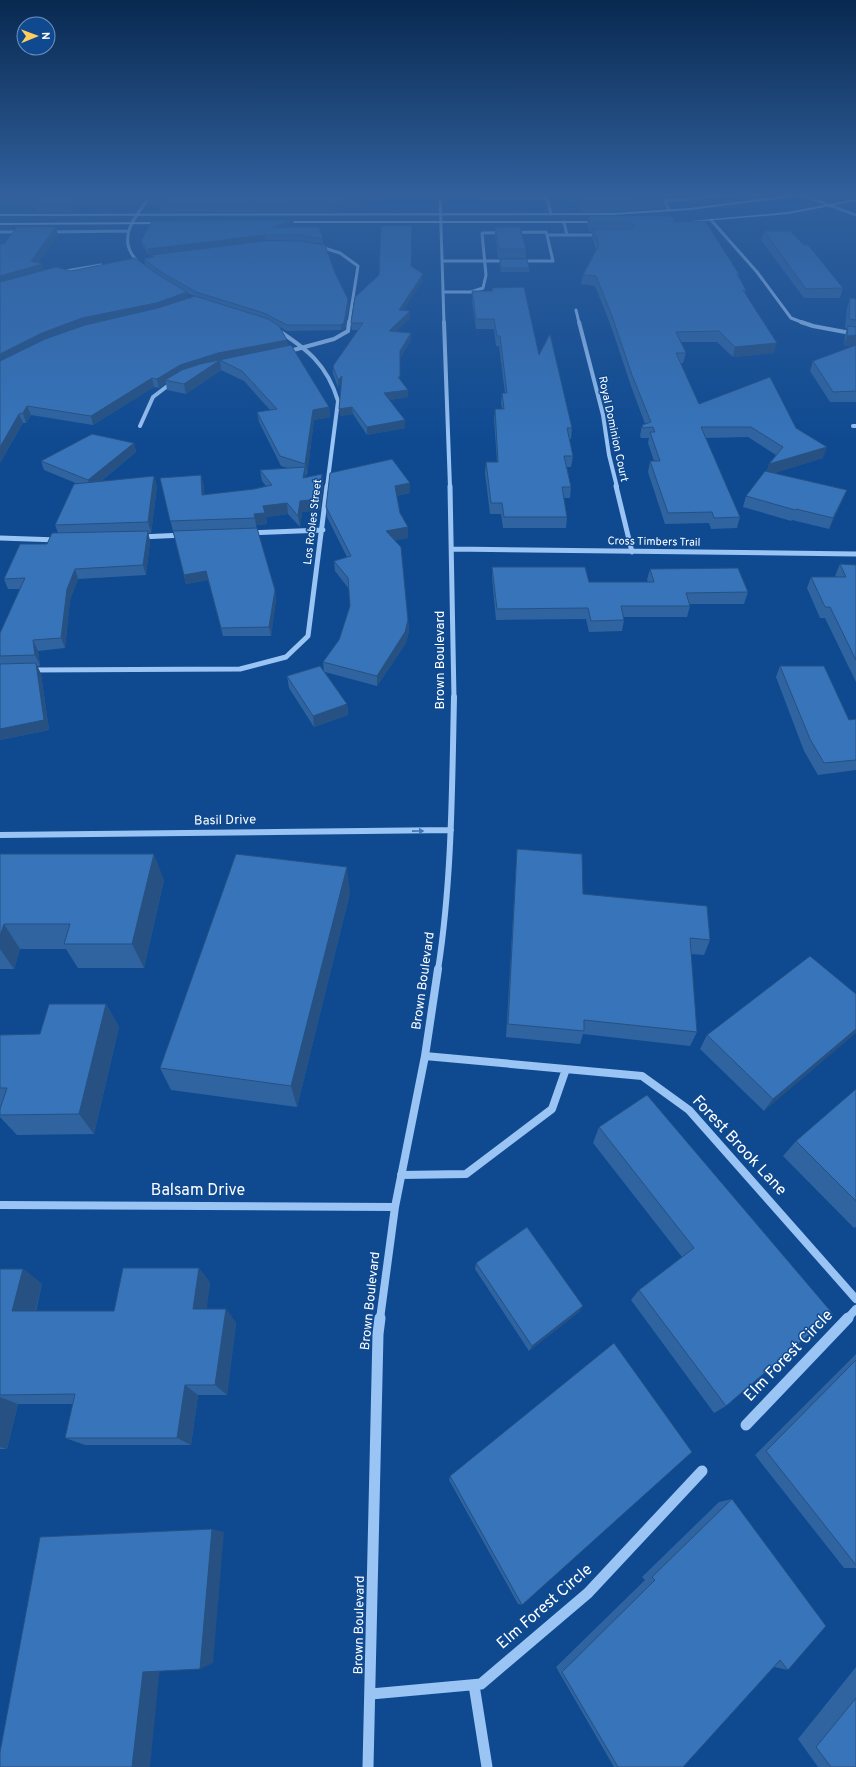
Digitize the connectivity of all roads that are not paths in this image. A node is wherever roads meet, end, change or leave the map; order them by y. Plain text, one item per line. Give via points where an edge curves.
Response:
1 (356, 276) edge
2 (442, 276) edge
3 (486, 276) edge
4 (760, 276) edge
5 (443, 292) junction
6 (576, 310) dead end
7 (273, 327) edge
8 (856, 334) edge
9 (305, 348) junction
10 (284, 352) edge
11 (178, 379) edge
12 (140, 426) dead end
13 (323, 530) junction
14 (244, 533) edge
15 (189, 535) edge
16 (134, 537) edge
17 (0, 538) edge
18 (64, 540) edge
19 (452, 549) junction
20 (632, 552) junction
21 (856, 554) edge
22 (24, 670) edge
23 (451, 830) junction
24 (0, 835) edge
25 (425, 1056) junction
26 (566, 1069) junction
27 (401, 1175) junction
28 (0, 1205) edge
29 (395, 1207) junction
30 (856, 1299) edge
31 (856, 1309) edge
32 (746, 1425) dead end
33 (702, 1471) dead end
34 (474, 1685) junction
35 (371, 1694) junction
36 (368, 1767) edge
37 (487, 1767) edge

1 - 9 street via 348,330 334,339
2 - 5 street, Brown Boulevard
3 - 5 street via 483,288 471,292
4 - 8 street via 791,318 813,326
5 - 19 street, Brown Boulevard
6 - 20 street, Royal Dominion Court via 603,415 609,454
7 - 9 street, Los Robles Street
9 - 10 street
9 - 13 street, Los Robles Street via 327,370 338,400
11 - 12 street via 153,397
13 - 14 street
13 - 22 street, Los Robles Street via 308,636 286,657 240,669
15 - 16 street
17 - 18 street
19 - 20 street, Cross Timbers Trail
19 - 23 street, Brown Boulevard via 454,695
20 - 21 street, Cross Timbers Trail
24 -> 23 street, Basil Drive
23 - 25 street, Brown Boulevard via 443,939
25 - 26 street, Forest Brook Lane
25 - 27 street, Brown Boulevard
26 - 27 street via 552,1109 466,1174
26 - 30 street, Forest Brook Lane via 642,1076 689,1110
27 - 29 street, Brown Boulevard
28 - 29 street, Balsam Drive
29 - 35 street, Brown Boulevard via 378,1334
31 - 32 street, Elm Forest Circle
33 - 34 street, Elm Forest Circle via 588,1593 481,1684
34 - 35 street, Elm Forest Circle
34 - 37 street
35 - 36 street, Brown Boulevard

